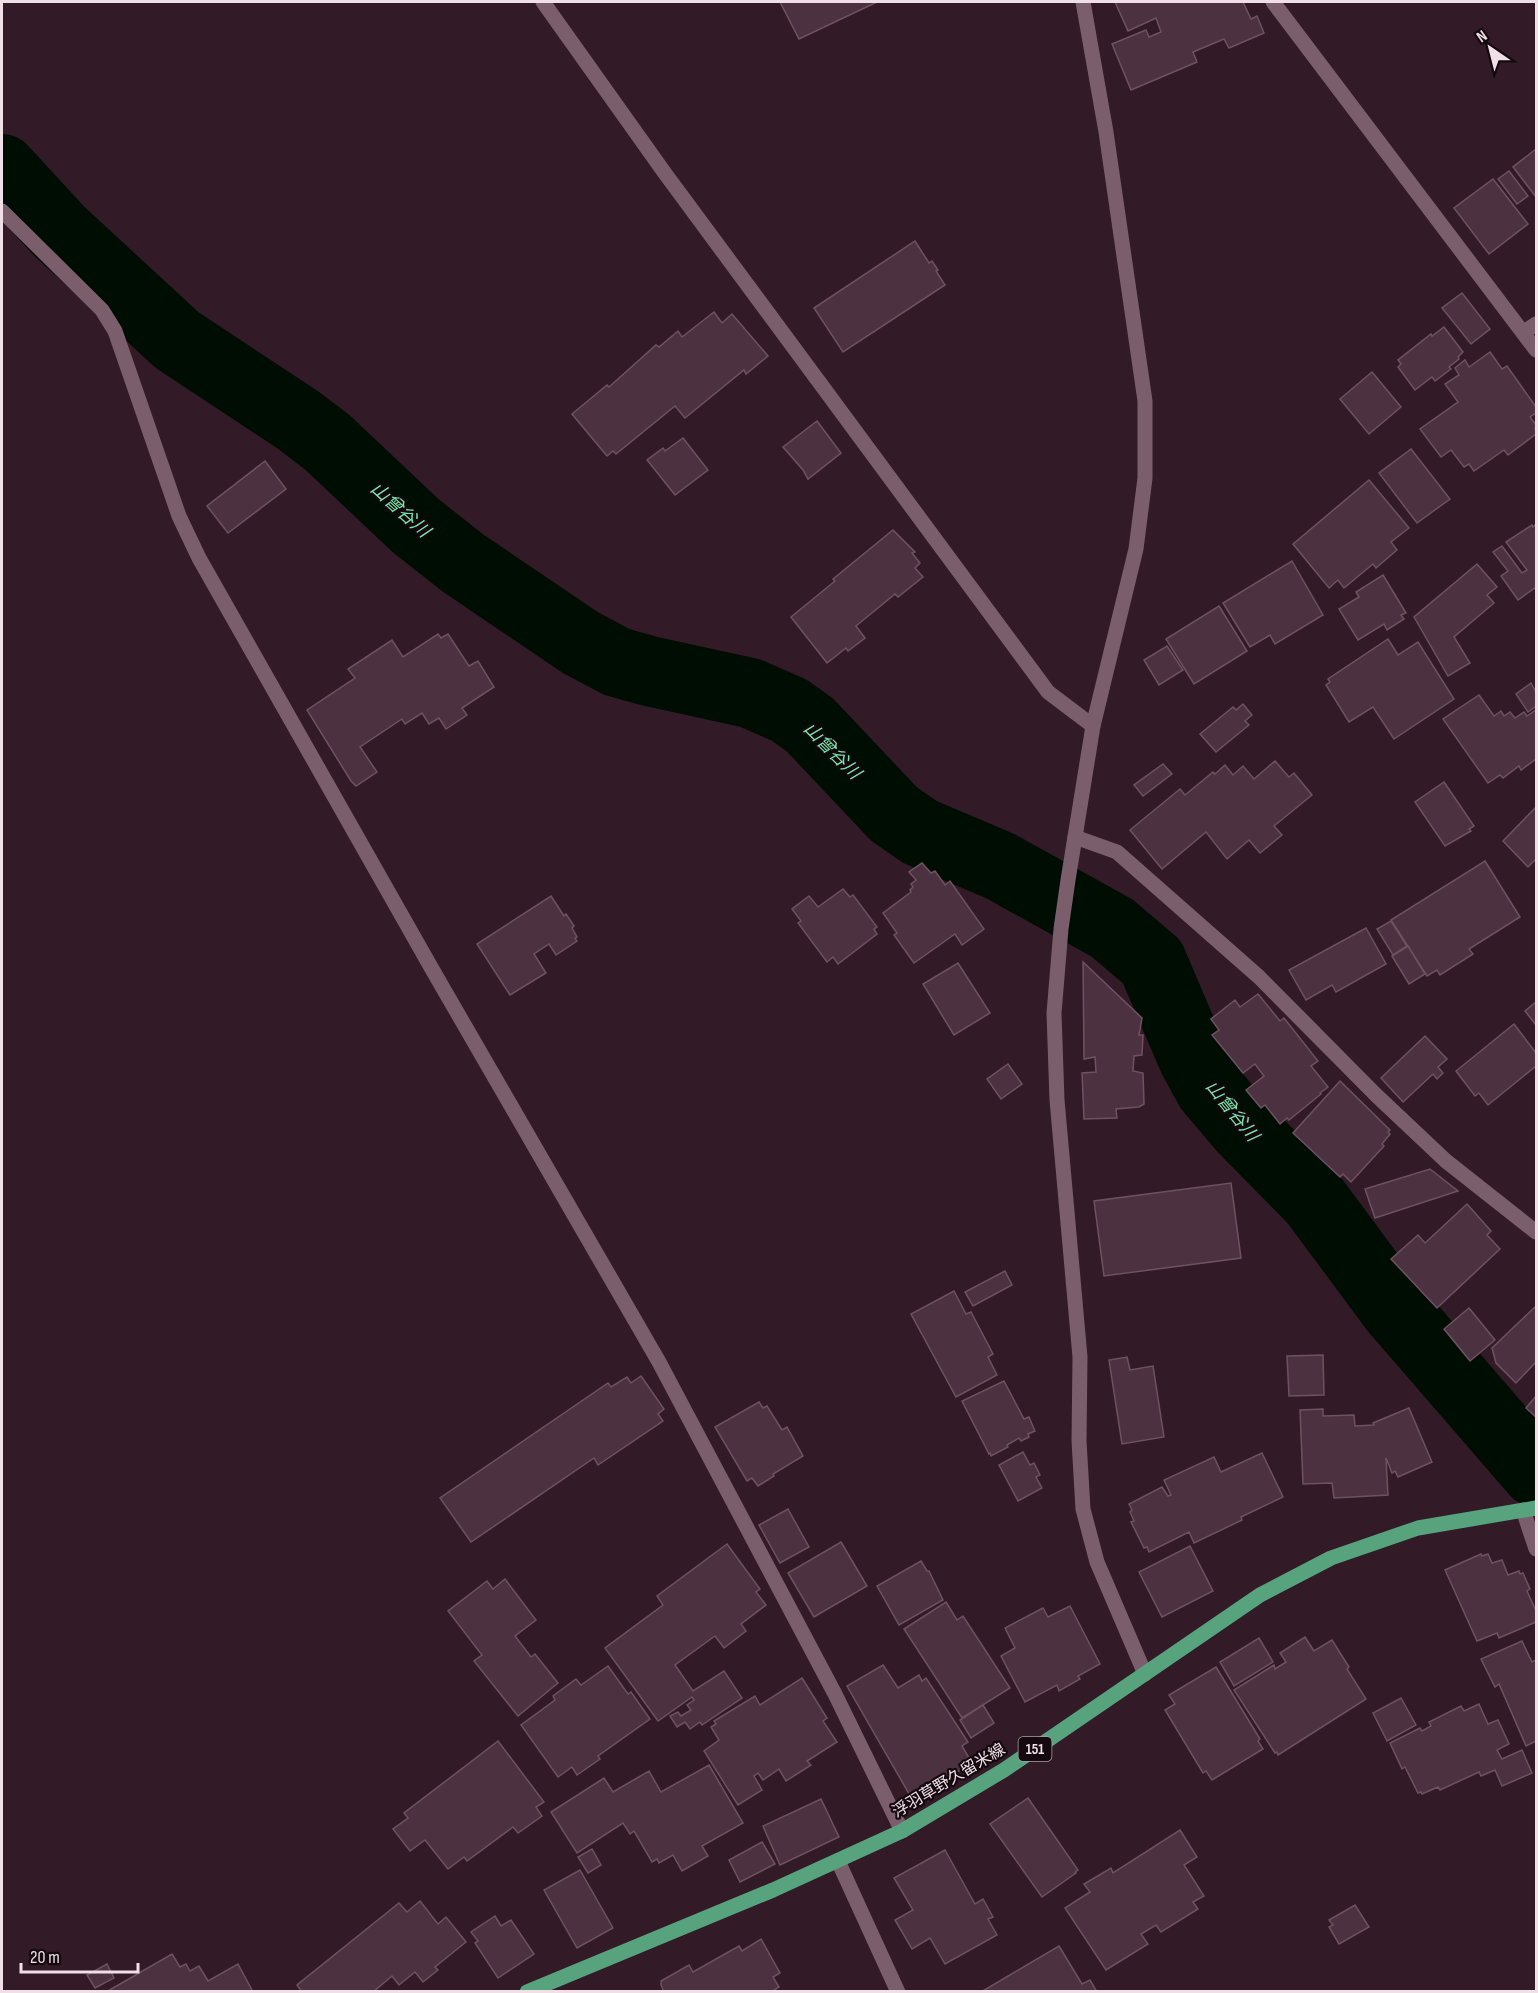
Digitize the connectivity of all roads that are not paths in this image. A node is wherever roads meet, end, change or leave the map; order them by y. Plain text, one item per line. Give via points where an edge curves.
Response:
1 (543, 2) edge
2 (1083, 2) edge
3 (1273, 2) edge
4 (2, 211) edge
5 (1530, 328) edge
6 (1536, 350) edge
7 (1093, 726) junction
8 (1075, 837) junction
9 (1536, 1232) edge
10 (1530, 1509) edge
11 (1536, 1549) edge
12 (1145, 1674) junction
13 (902, 1832) junction
14 (838, 1861) junction
15 (527, 1992) edge
16 (898, 1992) edge

1 - 7 street via 1048,692
2 - 7 street via 1145,401 1145,478 1136,549
3 - 5 street
4 - 13 street via 102,310 115,331 179,516 199,558 659,1362 836,1694
5 - 6 street
7 - 8 street
8 - 9 street via 1118,852 1259,977 1446,1161
8 - 12 street via 1061,929 1054,1013 1057,1100 1080,1357 1083,1509 1097,1562
10 - 11 street
10 - 12 main road, 浮羽草野久留米線 / 151 via 1418,1528 1331,1558 1260,1595
12 - 13 main road, 浮羽草野久留米線 / 151 via 1004,1770
13 - 14 main road, 浮羽草野久留米線 / 151
14 - 15 main road, 浮羽草野久留米線 / 151
14 - 16 street

